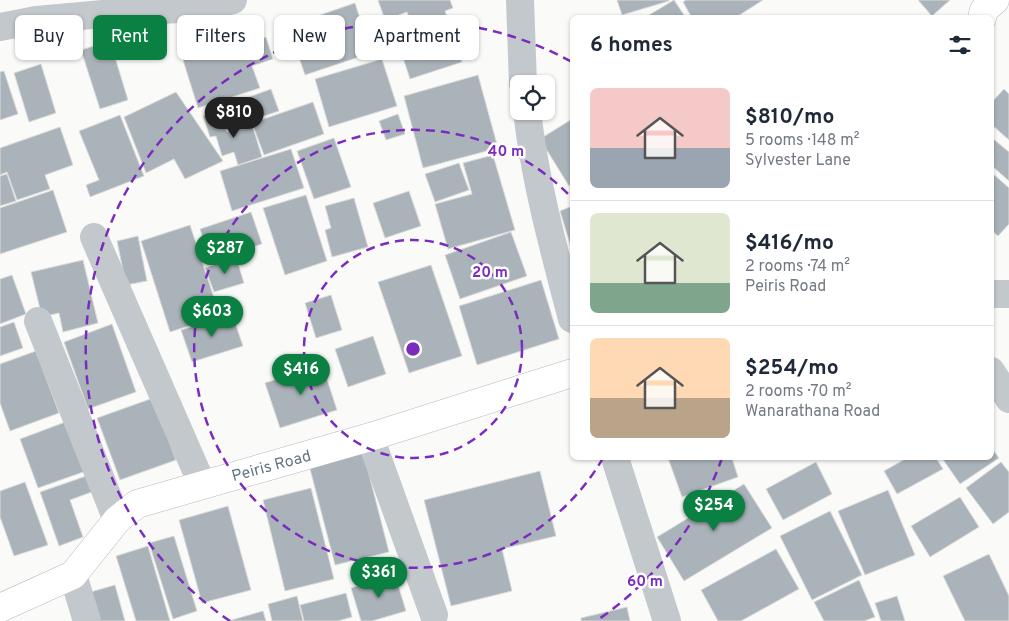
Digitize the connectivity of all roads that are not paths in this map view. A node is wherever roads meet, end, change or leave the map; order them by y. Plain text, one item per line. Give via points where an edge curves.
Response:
1 (233, 0) edge
2 (520, 0) edge
3 (995, 0) edge
4 (983, 15) edge
5 (0, 27) edge
6 (523, 75) edge
7 (528, 120) edge
8 (94, 237) dead end
9 (994, 294) edge
10 (1009, 294) edge
11 (570, 312) edge
12 (38, 321) dead end
13 (570, 374) edge
14 (994, 376) edge
15 (1009, 399) edge
16 (370, 437) junction
17 (615, 460) edge
18 (202, 484) junction
19 (117, 520) junction
20 (73, 575) junction
21 (0, 608) edge
22 (434, 615) dead end
23 (87, 621) edge
24 (667, 621) edge

1 - 5 street via 205,8 36,20
2 - 6 street
3 - 4 street
7 - 11 street via 546,222
8 - 18 street
9 - 10 street
12 - 19 street
13 - 16 street, Peiris Road
14 - 15 street
16 - 18 street, Peiris Road
16 - 22 street
17 - 24 street
18 - 19 street, Peiris Road via 137,504
19 - 20 street, Peiris Road
20 - 21 street, Peiris Road
20 - 23 street

